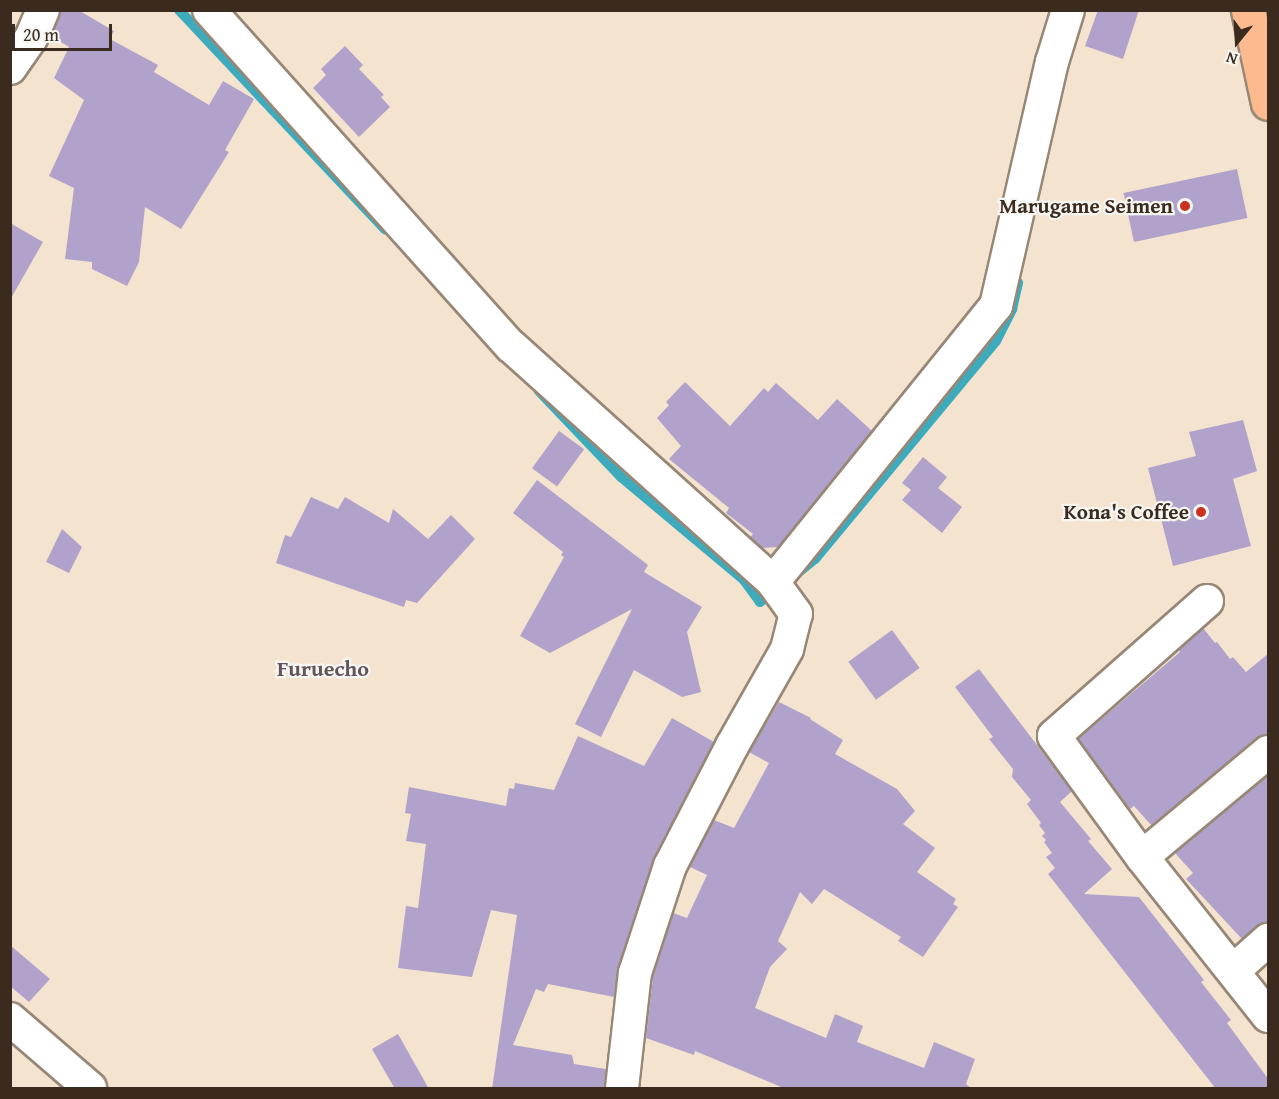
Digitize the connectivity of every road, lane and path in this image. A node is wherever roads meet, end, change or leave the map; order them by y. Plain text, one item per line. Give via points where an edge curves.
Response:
1 (43, 10) edge
2 (209, 10) edge
3 (1068, 10) edge
4 (1248, 10) edge
5 (10, 68) edge
6 (1269, 103) edge
7 (773, 582) junction
8 (1207, 601) dead end
9 (1269, 752) edge
10 (1142, 857) junction
11 (1269, 940) edge
12 (1233, 970) junction
13 (1269, 1016) edge
14 (10, 1019) edge
15 (90, 1089) edge
16 (622, 1089) edge

1 - 5 street via 31,38
2 - 7 street via 512,346
3 - 7 street via 1052,62 996,306
4 - 6 highway
7 - 16 street via 796,614 788,649 670,866 635,973
8 - 10 street via 1054,736
9 - 10 street
10 - 12 street
11 - 12 street
12 - 13 street
14 - 15 street

